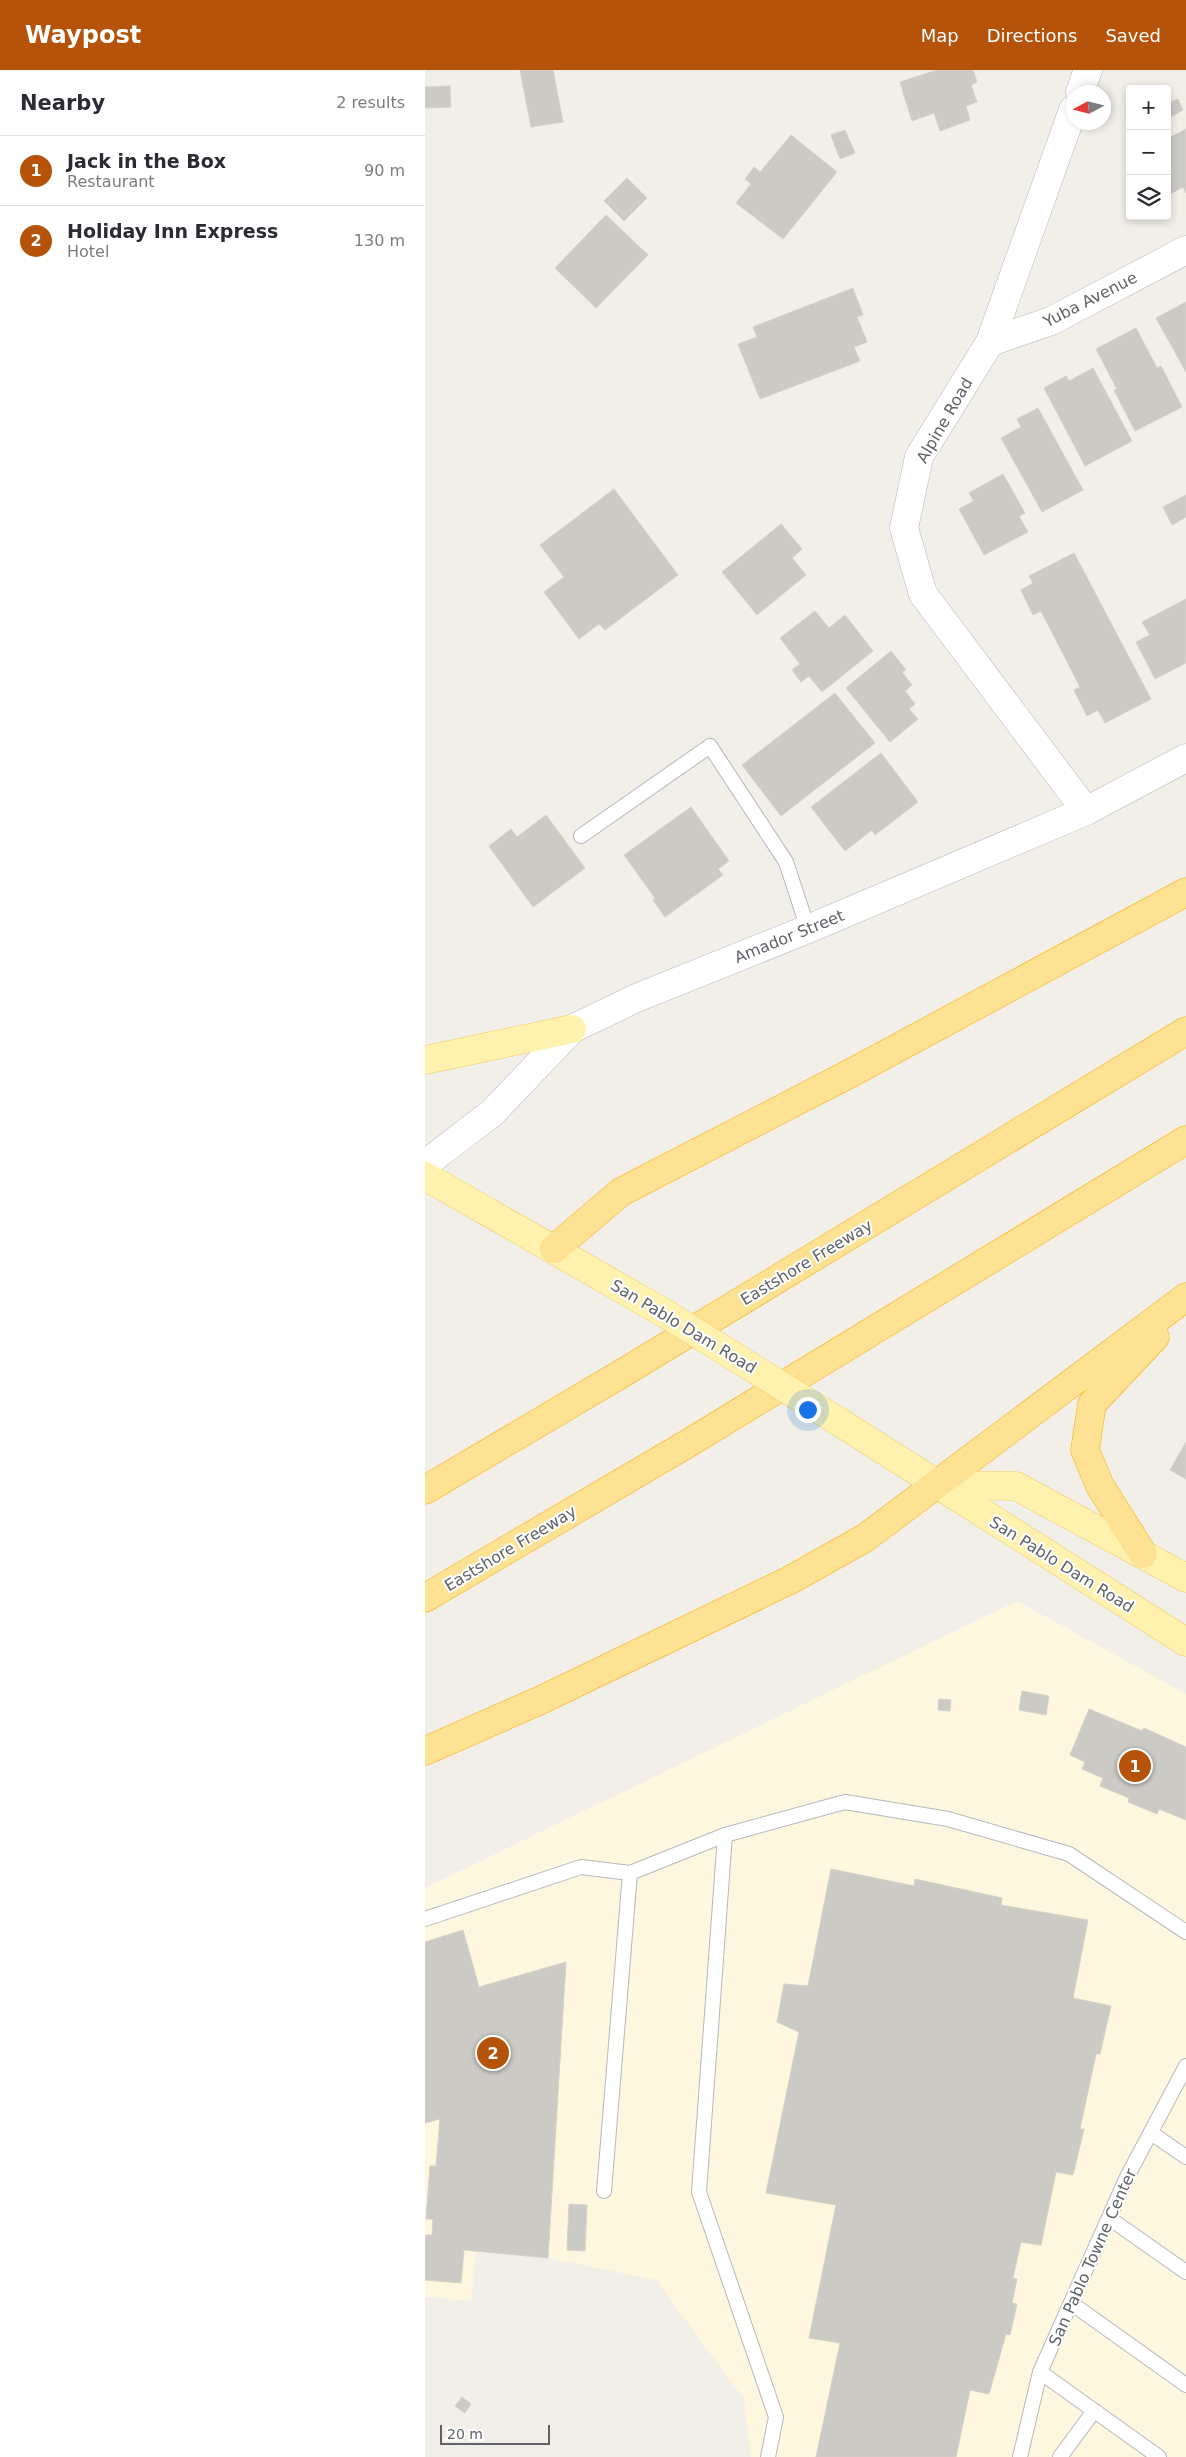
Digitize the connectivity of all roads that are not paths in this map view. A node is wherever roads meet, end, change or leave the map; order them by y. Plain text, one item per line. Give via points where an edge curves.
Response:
1 (1088, 70) edge
2 (1083, 85) edge
3 (1066, 130) edge
4 (1186, 250) edge
5 (990, 342) junction
6 (1186, 758) edge
7 (1086, 811) junction
8 (581, 836) dead end
9 (1186, 892) edge
10 (808, 929) junction
11 (572, 1029) junction
12 (1186, 1031) edge
13 (425, 1060) edge
14 (1186, 1140) edge
15 (425, 1164) edge
16 (425, 1176) edge
17 (554, 1250) junction
18 (1186, 1298) edge
19 (1186, 1304) edge
20 (937, 1484) junction
21 (425, 1490) edge
22 (1143, 1554) junction
23 (1186, 1578) edge
24 (425, 1598) edge
25 (1186, 1642) edge
26 (425, 1751) edge
27 (725, 1835) junction
28 (630, 1873) junction
29 (425, 1919) edge
30 (1186, 1932) edge
31 (1186, 2066) edge
32 (1151, 2133) junction
33 (1186, 2157) edge
34 (604, 2191) dead end
35 (1109, 2218) junction
36 (1186, 2272) edge
37 (1071, 2304) junction
38 (1040, 2372) junction
39 (1186, 2385) edge
40 (1094, 2411) junction
41 (768, 2457) edge
42 (1020, 2457) edge
43 (1060, 2457) edge
44 (1159, 2457) edge

1 - 2 street
3 - 5 street, Alpine Road
4 - 5 street, Yuba Avenue via 1051,321
5 - 7 street, Alpine Road via 919,457 904,528 923,594
6 - 7 street, Amador Street
7 - 10 street, Amador Street
8 - 10 lane via 710,746 785,862
9 - 17 highway via 851,1073 621,1192
10 - 11 street, Amador Street via 635,999
11 - 13 main road
11 - 15 street, Amador Street via 492,1113
12 - 21 highway, Eastshore Freeway via 626,1372
14 - 24 highway, Eastshore Freeway via 687,1444
16 - 17 main road, San Pablo Dam Road
17 - 20 main road, San Pablo Dam Road, bridge via 666,1314
18 - 20 highway
19 - 22 highway via 1092,1404 1085,1450 1100,1486
20 - 22 main road via 1016,1486
20 - 25 main road, San Pablo Dam Road
20 - 26 highway via 865,1538 790,1580 541,1700
22 - 23 main road
27 - 28 lane
27 - 30 lane via 845,1802 948,1819 1069,1854
27 - 41 lane via 699,2192 776,2417
28 - 29 lane via 581,1867
28 - 34 lane
31 - 32 lane, San Pablo Towne Center
32 - 33 lane
32 - 35 lane, San Pablo Towne Center
35 - 36 lane
35 - 37 lane, San Pablo Towne Center
37 - 38 lane, San Pablo Towne Center
37 - 39 lane
38 - 40 lane
38 - 42 lane, San Pablo Towne Center
40 - 43 lane
40 - 44 lane

